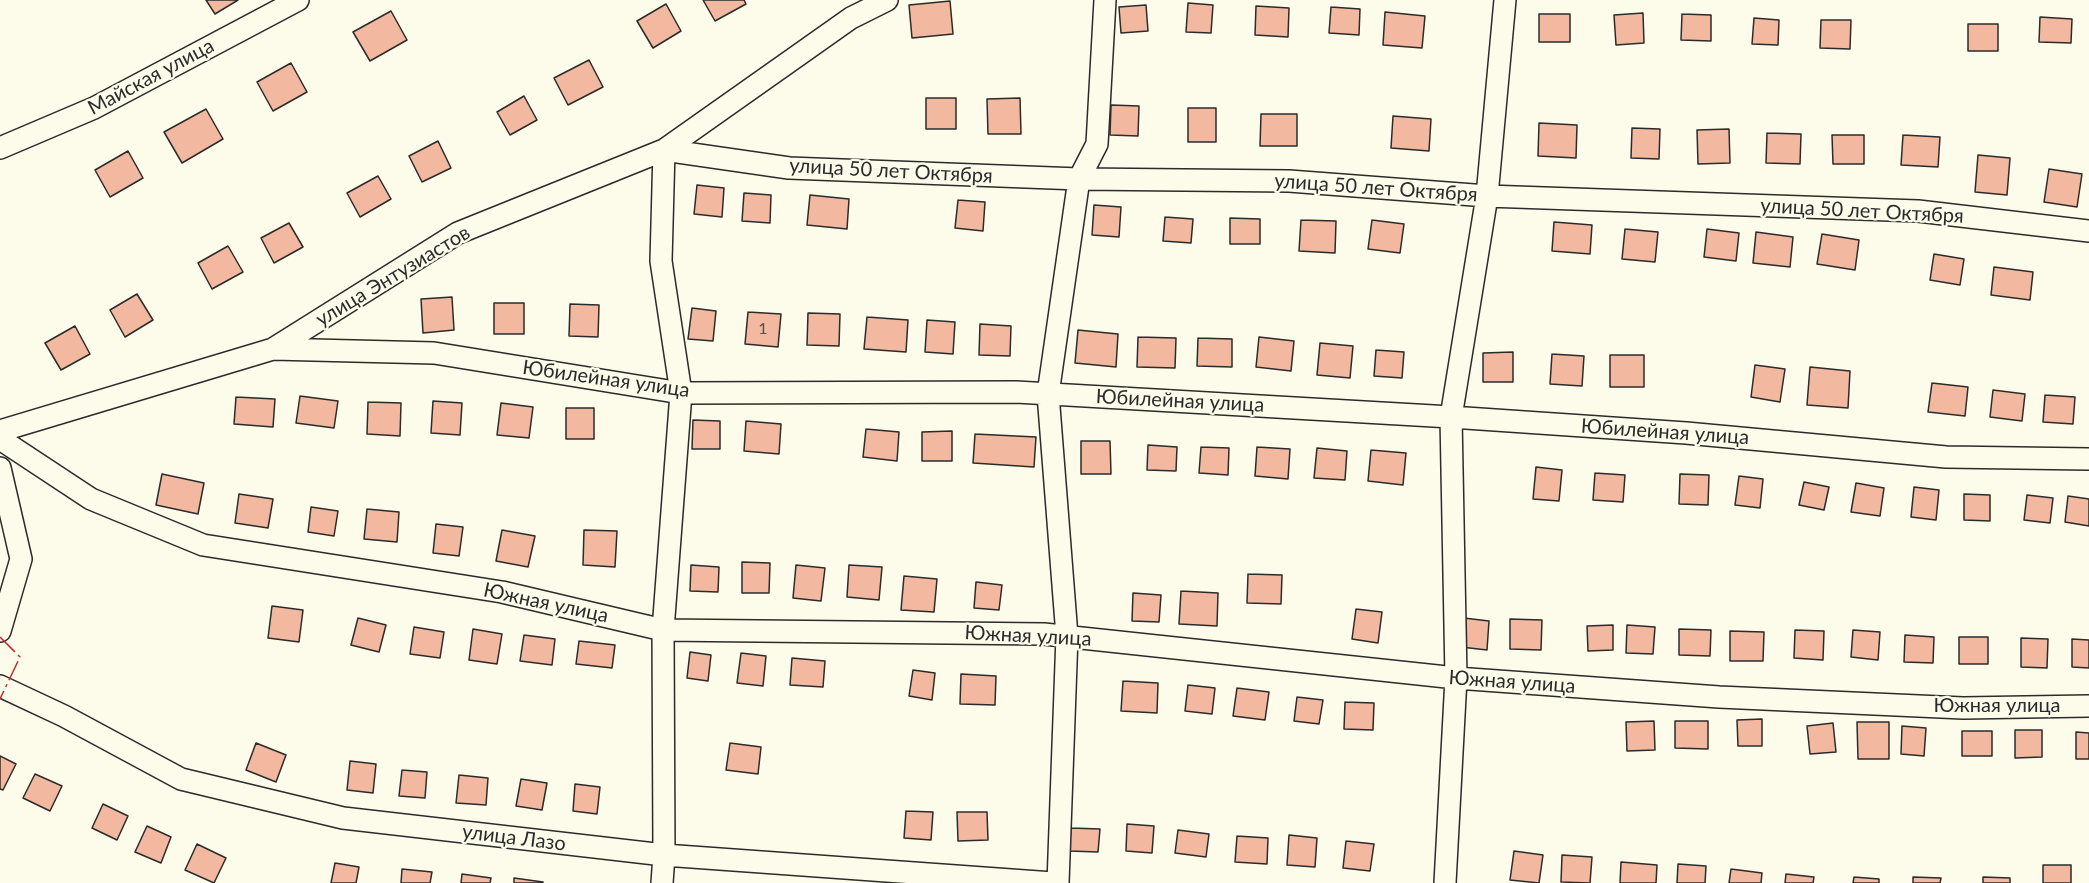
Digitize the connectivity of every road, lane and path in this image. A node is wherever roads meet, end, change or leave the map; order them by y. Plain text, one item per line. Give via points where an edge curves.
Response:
1 (298, 0) edge
2 (887, 0) edge
3 (1106, 0) edge
4 (1505, 0) edge
5 (0, 148) edge
6 (664, 150) junction
7 (1079, 179) junction
8 (1487, 196) junction
9 (2089, 231) edge
10 (273, 349) junction
11 (681, 393) junction
12 (1048, 394) junction
13 (1451, 417) junction
14 (0, 431) edge
15 (0, 439) edge
16 (2089, 459) edge
17 (0, 468) edge
18 (663, 630) junction
19 (0, 631) edge
20 (1067, 636) junction
21 (1456, 678) junction
22 (0, 686) edge
23 (2089, 706) edge
24 (664, 855) junction
25 (662, 883) edge
26 (1053, 883) edge
27 (1058, 883) edge
28 (1445, 883) edge

1 - 5 street, Майская улица via 94,108
2 - 6 street, улица Энтузиастов via 851,18
3 - 7 street via 1097,144
4 - 8 street
6 - 7 street, улица 50 лет Октября via 789,168
6 - 10 street, улица Энтузиастов via 458,234
6 - 11 street via 661,261
7 - 8 street, улица 50 лет Октября via 1289,181
7 - 12 street
8 - 9 street, улица 50 лет Октября via 1918,211
8 - 13 street
10 - 11 street, Юбилейная улица via 434,352
10 - 14 street, улица Энтузиастов
11 - 12 street, Юбилейная улица
11 - 18 street
12 - 13 street, Юбилейная улица
12 - 20 street
13 - 16 street, Юбилейная улица via 1946,457
13 - 21 street
15 - 18 street, Южная улица via 91,499 203,545 502,592
17 - 19 street via 21,559
18 - 20 street, Южная улица
18 - 24 street
20 - 21 street, Южная улица
20 - 27 street
21 - 23 street, Южная улица via 1719,697 1940,707
21 - 28 street
22 - 24 street, улица Лазо via 181,779 343,818
24 - 25 street
24 - 26 street, улица Лазо

